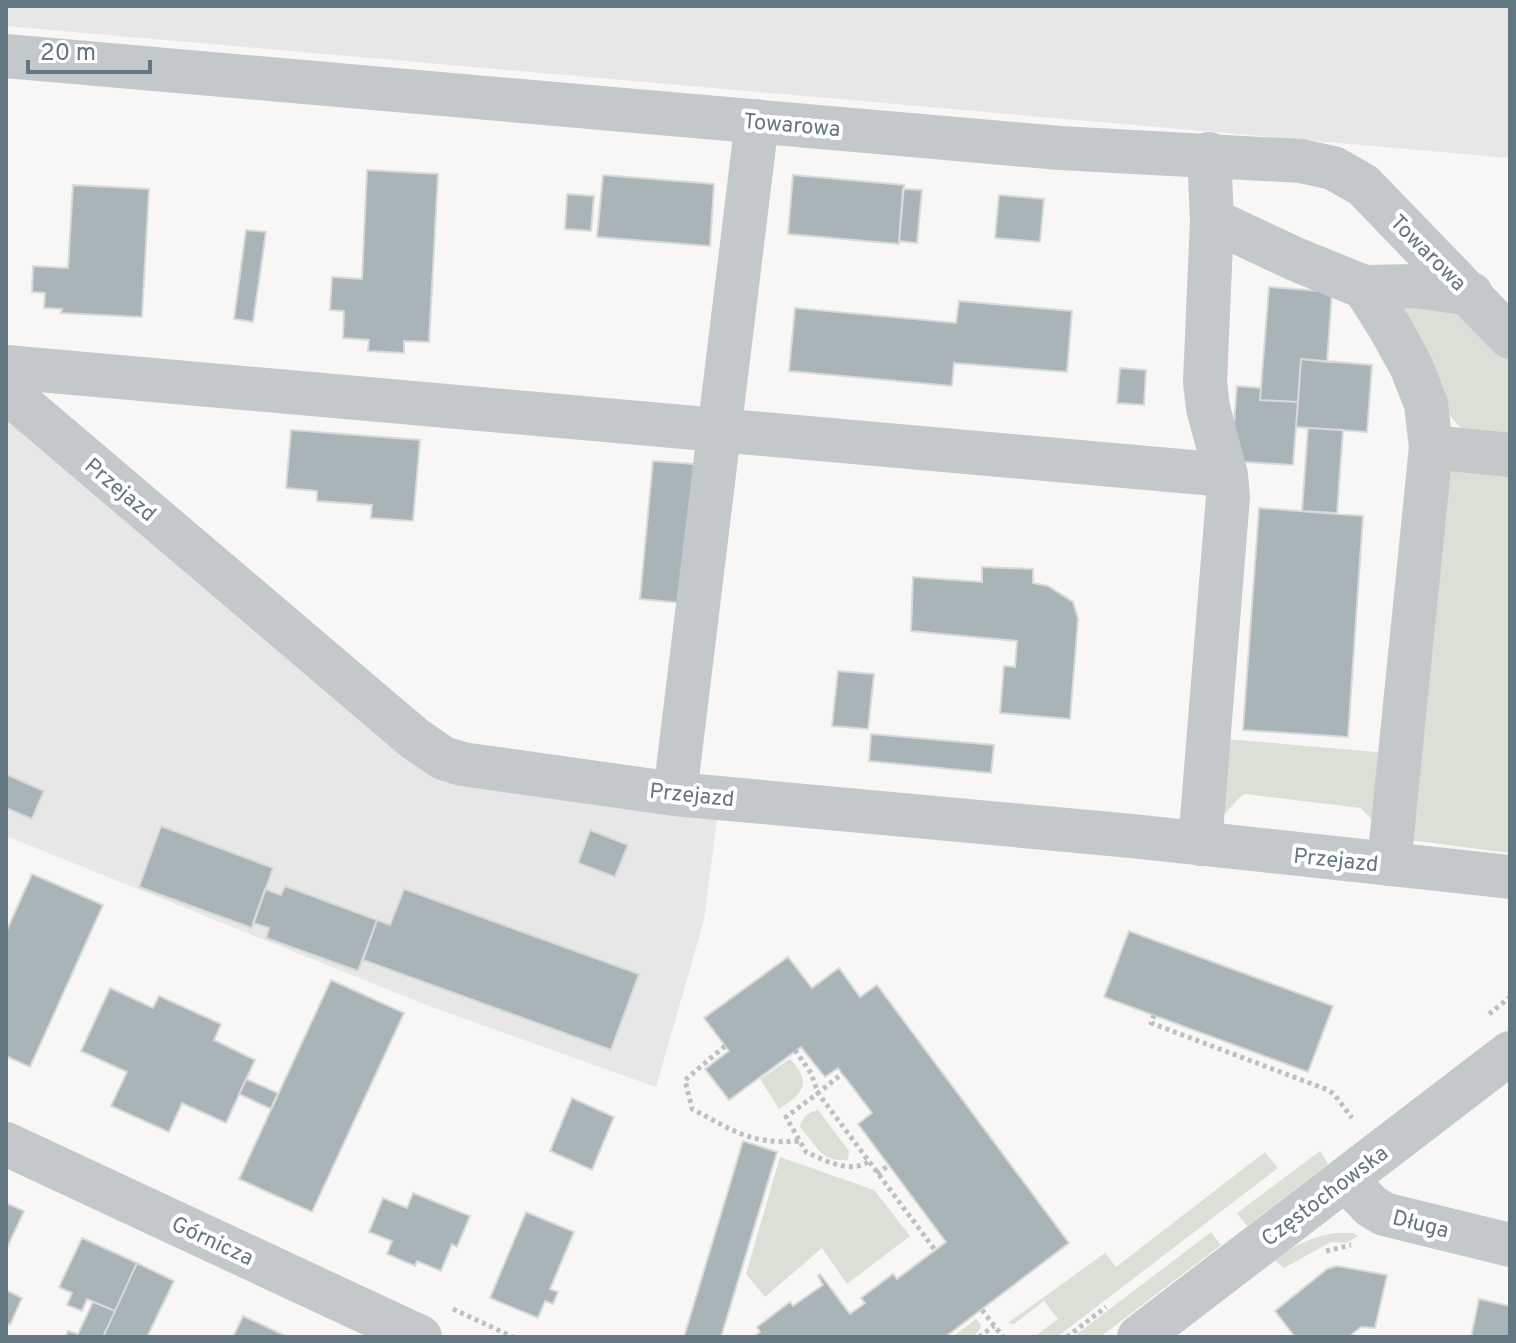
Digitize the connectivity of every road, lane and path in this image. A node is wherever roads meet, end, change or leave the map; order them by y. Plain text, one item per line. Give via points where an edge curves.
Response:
1 (6, 56) edge
2 (757, 121) junction
3 (1209, 154) junction
4 (1212, 220) junction
5 (1364, 287) junction
6 (1471, 294) junction
7 (1510, 337) edge
8 (6, 367) edge
9 (6, 391) edge
10 (718, 429) junction
11 (1431, 447) junction
12 (1510, 455) edge
13 (1226, 475) junction
14 (675, 794) junction
15 (1200, 844) junction
16 (1389, 864) junction
17 (1510, 877) edge
18 (1154, 1015) dead end
19 (725, 1046) dead end
20 (795, 1050) dead end
21 (1253, 1051) dead end
22 (1510, 1053) edge
23 (1251, 1060) junction
24 (843, 1073) dead end
25 (818, 1093) junction
26 (1352, 1118) dead end
27 (799, 1141) junction
28 (6, 1144) edge
29 (868, 1162) junction
30 (889, 1165) dead end
31 (877, 1174) junction
32 (1345, 1179) junction
33 (1510, 1245) edge
34 (935, 1250) dead end
35 (982, 1310) dead end
36 (995, 1325) junction
37 (420, 1337) edge
38 (979, 1337) edge
39 (1003, 1337) edge
40 (1139, 1337) edge

1 - 2 street, Towarowa
2 - 3 street, Towarowa via 1060,148
2 - 10 street
3 - 4 street
3 - 6 street, Towarowa via 1317,163 1349,175
4 - 5 street
4 - 13 street via 1205,382 1213,436
5 - 6 street via 1416,286
5 - 11 street via 1411,366 1426,404
6 - 7 street, Towarowa
8 - 10 street
9 - 14 street, Przejazd via 427,749 462,764
10 - 13 street
10 - 14 street
11 - 12 street
11 - 16 street
13 - 15 street
14 - 15 street, Przejazd
15 - 16 street, Przejazd
16 - 17 street, Przejazd
18 - 23 path via 1151,1023
19 - 27 path via 685,1080 692,1109 739,1136 773,1144
20 - 25 path
21 - 23 path
22 - 32 street, Częstochowska
23 - 26 path via 1328,1090
24 - 25 path
25 - 27 path via 786,1117
25 - 29 path
27 - 29 path via 806,1152 845,1167
28 - 37 street, Górnicza
29 - 31 path
30 - 31 path
31 - 34 path
32 - 33 street, Długa via 1384,1214
32 - 40 street, Częstochowska
35 - 36 path
36 - 38 path
36 - 39 path

